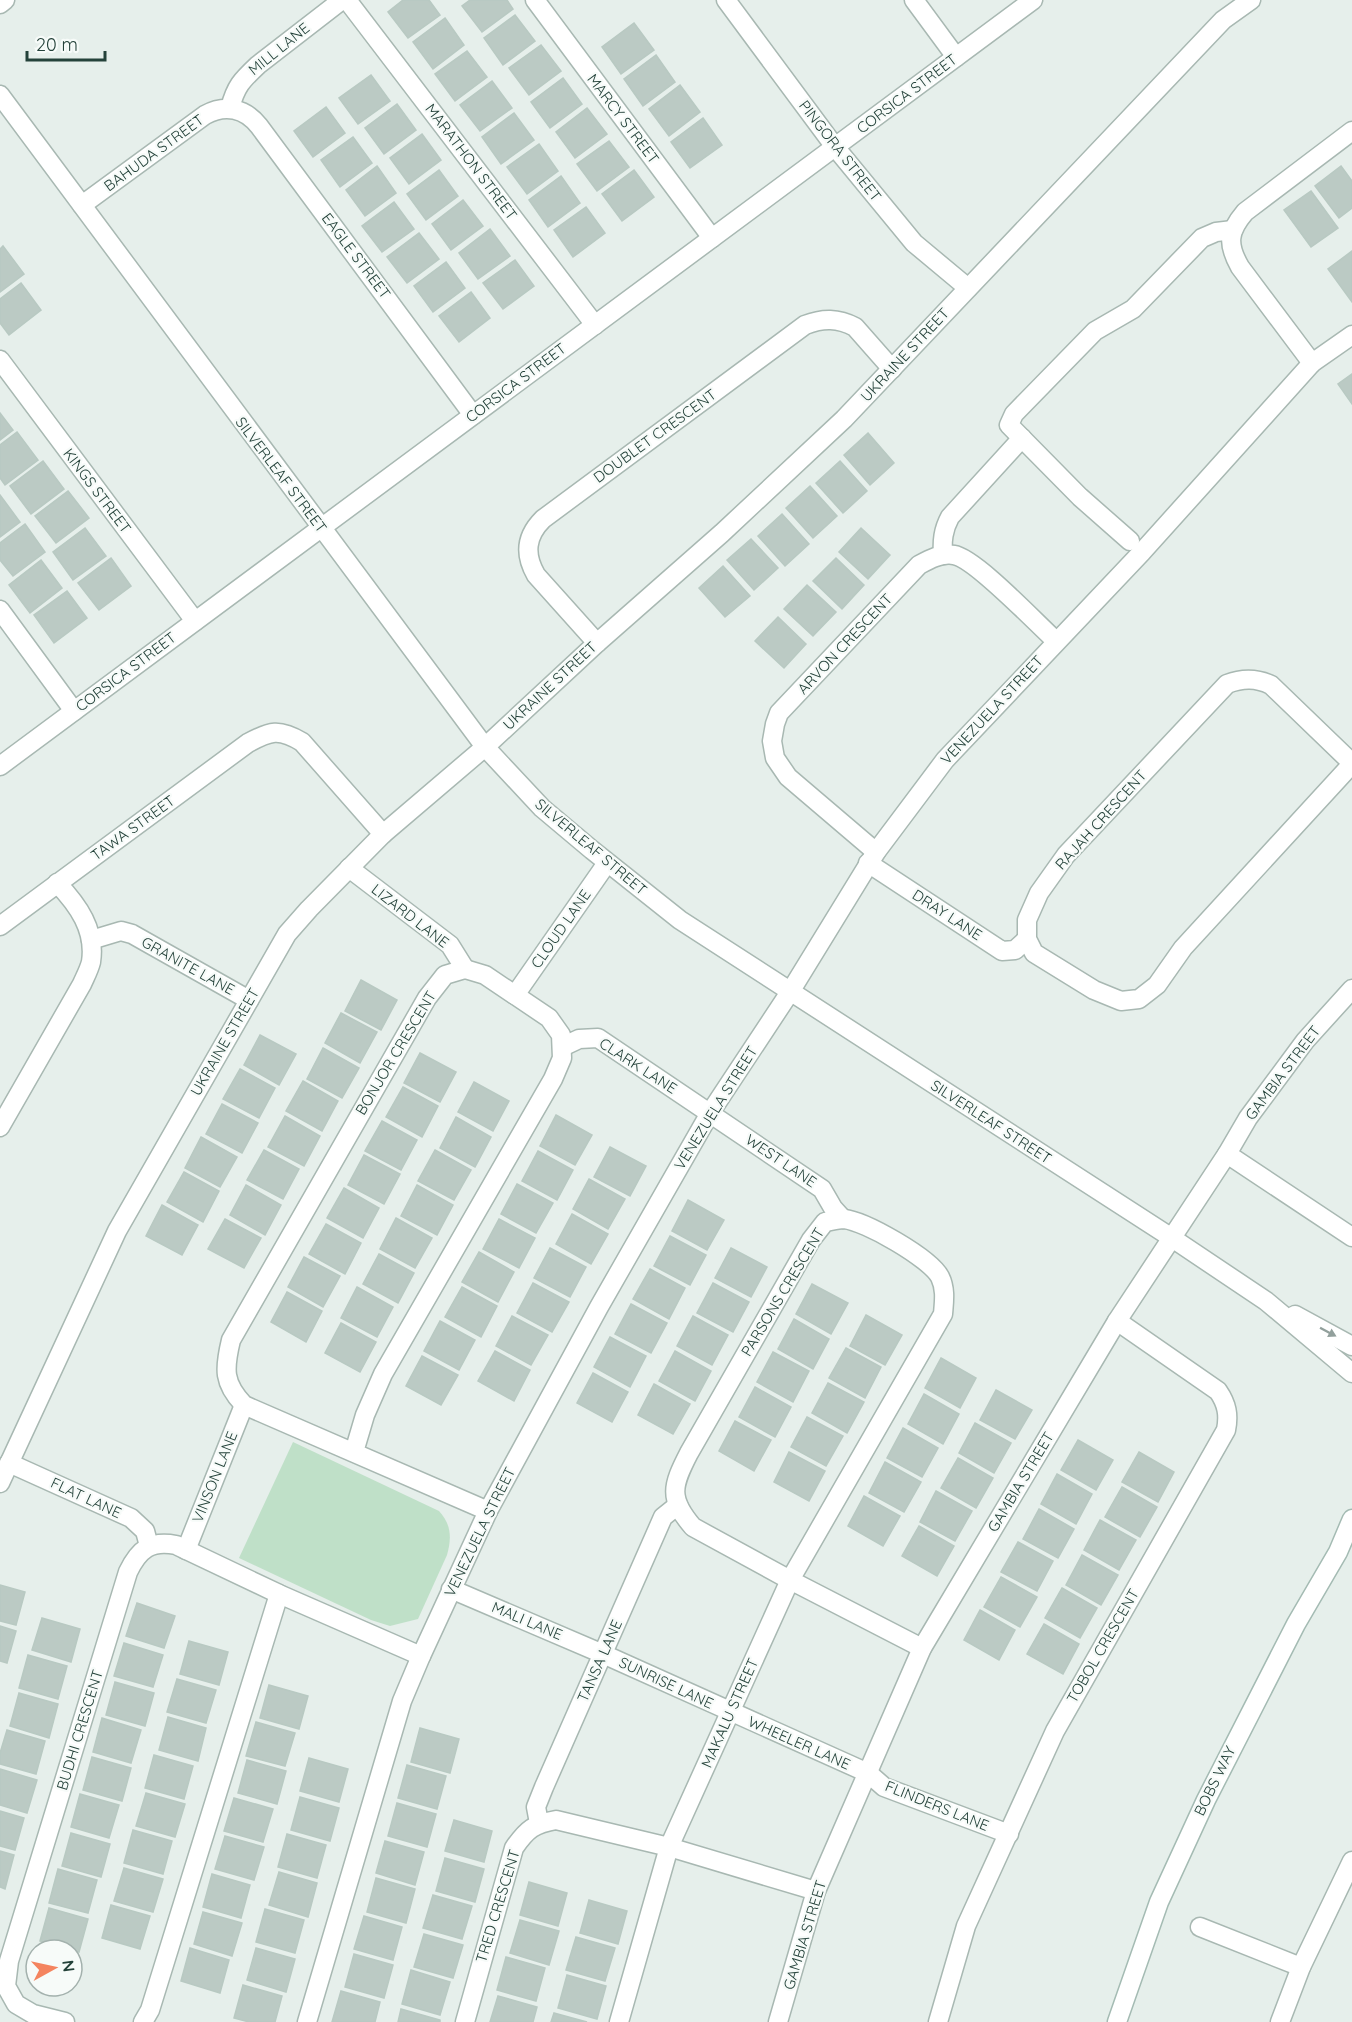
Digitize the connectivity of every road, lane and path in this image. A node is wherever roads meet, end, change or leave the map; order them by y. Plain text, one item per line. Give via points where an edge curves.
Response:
1 (5, 0) edge
2 (342, 0) edge
3 (347, 0) edge
4 (535, 0) edge
5 (726, 0) edge
6 (914, 0) edge
7 (1033, 0) edge
8 (1251, 0) edge
9 (0, 4) edge
10 (956, 57) junction
11 (0, 95) edge
12 (230, 108) junction
13 (1352, 131) edge
14 (835, 147) junction
15 (82, 205) junction
16 (1233, 230) junction
17 (712, 238) junction
18 (968, 288) junction
19 (595, 325) junction
20 (1352, 334) edge
21 (0, 360) edge
22 (1312, 363) junction
23 (892, 369) junction
24 (473, 415) junction
25 (1022, 438) junction
26 (321, 528) junction
27 (1130, 541) dead end
28 (943, 555) junction
29 (0, 610) edge
30 (195, 621) junction
31 (1056, 641) junction
32 (597, 643) junction
33 (74, 711) junction
34 (485, 747) junction
35 (1352, 763) edge
36 (0, 766) edge
37 (383, 834) junction
38 (872, 857) junction
39 (607, 862) junction
40 (349, 868) junction
41 (57, 883) junction
42 (0, 926) edge
43 (91, 939) junction
44 (1027, 939) junction
45 (465, 969) junction
46 (1352, 989) edge
47 (790, 992) junction
48 (515, 995) junction
49 (249, 1000) junction
50 (562, 1047) junction
51 (710, 1113) junction
52 (0, 1127) edge
53 (1227, 1154) junction
54 (843, 1219) junction
55 (1352, 1237) edge
56 (1172, 1238) junction
57 (1266, 1301) junction
58 (1117, 1321) junction
59 (1352, 1346) edge
60 (1352, 1373) edge
61 (244, 1405) junction
62 (354, 1452) junction
63 (3, 1471) edge
64 (678, 1505) junction
65 (488, 1511) junction
66 (1352, 1519) edge
67 (1352, 1535) edge
68 (149, 1546) junction
69 (186, 1550) junction
70 (1338, 1552) junction
71 (790, 1580) junction
72 (451, 1589) junction
73 (279, 1594) junction
74 (922, 1648) junction
75 (603, 1654) junction
76 (421, 1656) junction
77 (730, 1712) junction
78 (868, 1773) junction
79 (539, 1823) junction
80 (1009, 1834) junction
81 (669, 1847) junction
82 (1352, 1861) edge
83 (816, 1891) junction
84 (1200, 1927) dead end
85 (1301, 1967) junction
86 (5, 1998) edge
87 (65, 2022) edge
88 (143, 2022) edge
89 (307, 2022) edge
90 (465, 2022) edge
91 (619, 2022) edge
92 (778, 2022) edge
93 (938, 2022) edge
94 (1117, 2022) edge
95 (1280, 2022) edge

1 - 9 street
2 - 12 street, MILL LANE via 246,75 236,87
3 - 19 street, MARATHON STREET
4 - 17 street, MARCY STREET
5 - 14 street, PINGORA STREET
6 - 10 street
7 - 10 street, CORSICA STREET
8 - 18 street, UKRAINE STREET via 1223,20
10 - 14 street, CORSICA STREET
11 - 15 street, SILVERLEAF STREET
12 - 15 street, BAHUDA STREET via 205,115
12 - 24 street, EAGLE STREET via 254,119
13 - 16 street via 1245,212
14 - 17 street, CORSICA STREET
14 - 18 street, PINGORA STREET via 914,243
15 - 26 street, SILVERLEAF STREET
16 - 22 street via 1230,239 1240,267
16 - 25 street via 1202,238 1133,309 1095,332 1014,414 1009,425
17 - 19 street, CORSICA STREET
18 - 23 street, UKRAINE STREET
19 - 24 street, CORSICA STREET
20 - 22 street, VENEZUELA STREET
21 - 30 street, KINGS STREET
22 - 31 street, VENEZUELA STREET
23 - 32 street, UKRAINE STREET via 774,485
23 - 32 street, DOUBLET CRESCENT via 855,327 828,319 806,325 543,519 528,544 531,565
24 - 26 street, CORSICA STREET
25 - 27 street
25 - 28 street via 950,517 942,540
26 - 30 street, CORSICA STREET
26 - 34 street, SILVERLEAF STREET
28 - 31 street via 974,564
28 - 38 street, ARVON CRESCENT via 919,565 779,713 775,724 775,758 788,777
29 - 33 street
30 - 33 street, CORSICA STREET
31 - 38 street, VENEZUELA STREET via 945,759
32 - 34 street, UKRAINE STREET
33 - 36 street, CORSICA STREET
34 - 37 street, UKRAINE STREET
34 - 39 street, SILVERLEAF STREET via 542,808
35 - 44 street, RAJAH CRESCENT via 1183,948 1157,985 1139,999 1121,1001 1094,990 1034,953
35 - 44 street, RAJAH CRESCENT via 1271,685 1259,680 1227,684 1066,855 1039,892 1027,920
37 - 40 street, UKRAINE STREET
37 - 41 street, TAWA STREET via 302,742 290,735 268,732
38 - 44 street, DRAY LANE via 1002,951 1014,950
38 - 47 street, VENEZUELA STREET
39 - 47 street, SILVERLEAF STREET via 680,920
39 - 48 street, CLOUD LANE
40 - 45 street, LIZARD LANE via 450,945
40 - 49 street, UKRAINE STREET via 287,934
41 - 42 street, TAWA STREET
41 - 43 street via 75,902
43 - 49 street, GRANITE LANE via 121,931 132,934
43 - 52 street via 91,963 82,984
45 - 48 street via 485,975
45 - 61 street, BONJOR CRESCENT via 445,975 427,998 231,1340 226,1375 232,1392
46 - 53 street, GAMBIA STREET via 1275,1080
47 - 51 street, VENEZUELA STREET
47 - 56 street, SILVERLEAF STREET
48 - 50 street via 549,1018 561,1035
49 - 63 street, UKRAINE STREET via 117,1231
50 - 51 street, CLARK LANE via 598,1038
50 - 62 street via 553,1079 383,1374
51 - 54 street, WEST LANE via 822,1189
51 - 65 street, VENEZUELA STREET
53 - 55 street
53 - 56 street, GAMBIA STREET
54 - 64 street, PARSONS CRESCENT via 825,1222 805,1250 678,1475
54 - 71 street, PARSONS CRESCENT via 865,1225 924,1259 940,1276 945,1296 943,1314
56 - 57 street, SILVERLEAF STREET
56 - 58 street, GAMBIA STREET
57 -> 59 street, SILVERLEAF STREET
57 - 60 street, SILVERLEAF STREET
58 - 74 street, GAMBIA STREET
58 - 80 street, TOBOL CRESCENT via 1218,1391 1227,1410 1226,1430 1061,1721
61 - 62 street
61 - 69 street, VINSON LANE
62 - 65 street
63 - 68 street, FLAT LANE via 131,1518 145,1531
64 - 71 street via 693,1527
64 - 75 street, TANSA LANE via 663,1517
65 - 72 street, VENEZUELA STREET
66 - 70 street, BOBS WAY
67 - 70 street, BOBS WAY
68 - 69 street via 165,1543
68 - 86 street, BUDHI CRESCENT via 135,1556 128,1572 9,1961
69 - 73 street
70 - 94 street, BOBS WAY via 1206,1800 1159,1902
71 - 74 street
71 - 77 street, MAKALU STREET
72 - 75 street, MALI LANE
72 - 76 street, VENEZUELA STREET
73 - 76 street
73 - 88 street via 150,2010
74 - 78 street, GAMBIA STREET
75 - 77 street, SUNRISE LANE
75 - 79 street, TANSA LANE via 536,1807
76 - 89 street, VENEZUELA STREET via 402,1701
77 - 78 street, WHEELER LANE
77 - 81 street, MAKALU STREET
78 - 80 street, FLINDERS LANE via 884,1787
78 - 83 street, GAMBIA STREET
79 - 81 street via 556,1820
79 - 90 street, TRED CRESCENT via 524,1832 514,1848
80 - 93 street, TOBOL CRESCENT via 960,1942
81 - 83 street
81 - 91 street
82 - 85 street
83 - 92 street, GAMBIA STREET
84 - 85 street
85 - 95 street
86 - 87 street, BUDHI CRESCENT via 33,2014

